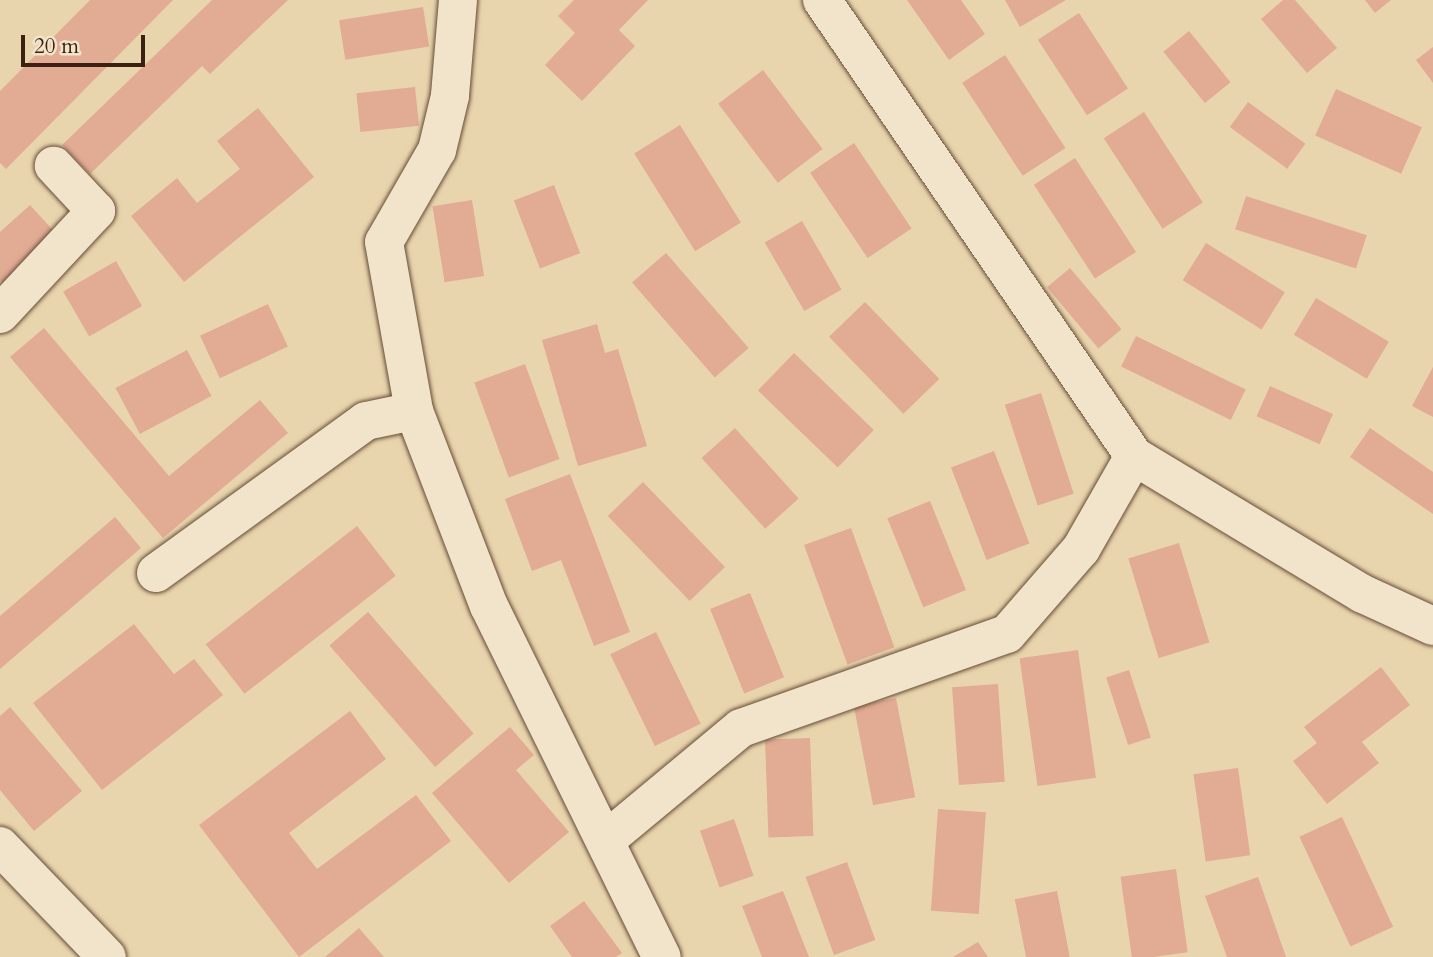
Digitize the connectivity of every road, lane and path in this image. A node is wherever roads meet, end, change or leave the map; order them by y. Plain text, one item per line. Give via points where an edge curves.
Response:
1 (458, 0) edge
2 (822, 0) edge
3 (54, 166) dead end
4 (0, 314) edge
5 (414, 411) junction
6 (1134, 456) junction
7 (156, 572) dead end
8 (1433, 626) edge
9 (606, 840) junction
10 (0, 846) edge
11 (107, 957) edge
12 (662, 957) edge

1 - 5 street via 450,96 437,150 384,243
2 - 6 street
3 - 4 street via 96,211
5 - 7 street via 366,421
5 - 9 street via 489,606
6 - 8 street via 1363,594
6 - 9 street via 1081,549 1007,634 741,728
9 - 12 street
10 - 11 street

